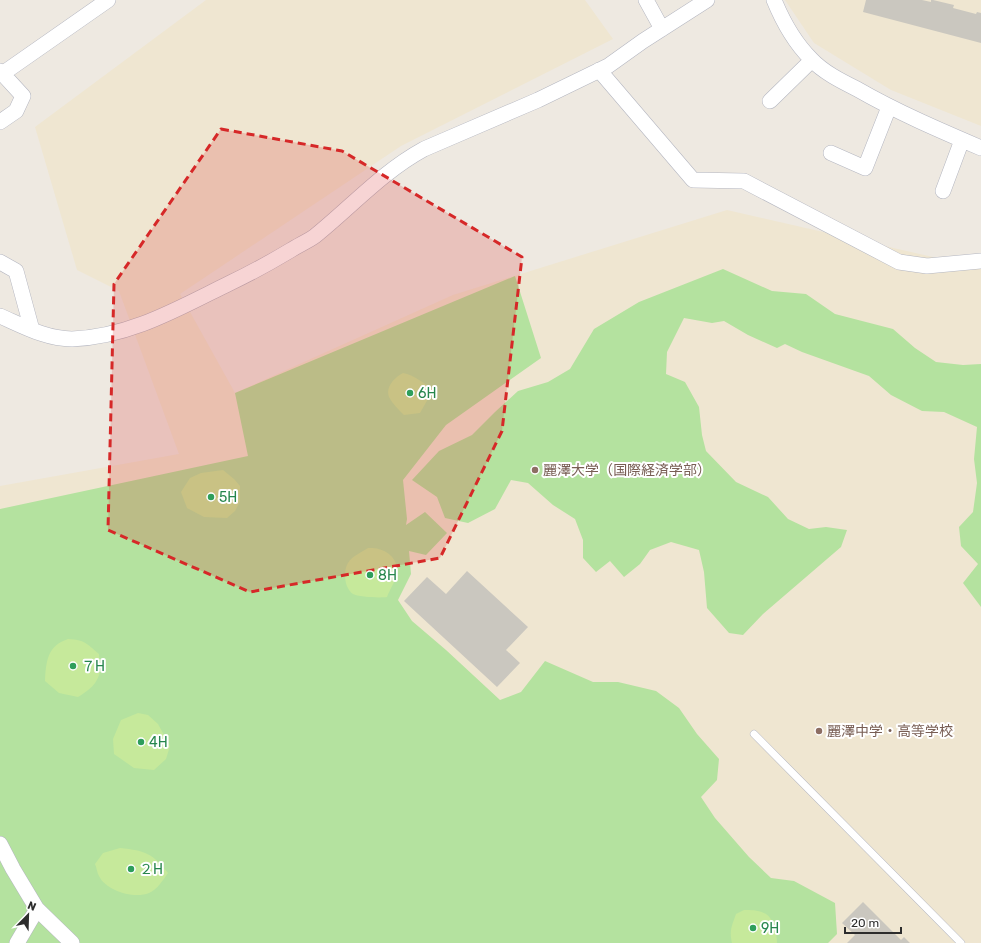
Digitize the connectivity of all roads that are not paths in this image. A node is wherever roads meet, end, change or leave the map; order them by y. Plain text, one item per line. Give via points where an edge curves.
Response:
1 (108, 0) edge
2 (646, 0) edge
3 (707, 0) edge
4 (774, 0) edge
5 (662, 29) junction
6 (812, 60) junction
7 (599, 70) junction
8 (1, 72) edge
9 (770, 102) dead end
10 (889, 107) junction
11 (0, 122) edge
12 (962, 140) junction
13 (981, 148) edge
14 (831, 153) dead end
15 (943, 191) dead end
16 (981, 261) edge
17 (0, 262) edge
18 (0, 316) edge
19 (32, 330) junction
20 (754, 734) dead end
21 (0, 844) edge
22 (37, 909) junction
23 (17, 943) edge
24 (72, 943) edge
25 (961, 943) edge

1 - 8 street
2 - 5 street
3 - 5 street
4 - 6 street via 794,39
5 - 7 street
6 - 9 street
6 - 10 street via 830,75
7 - 16 street via 693,180 744,182 899,262 927,266
7 - 19 street via 406,159 370,186 314,236 257,270 174,311 105,336 71,339 50,337
8 - 11 street via 23,96 16,111
10 - 12 street
10 - 14 street via 865,168
12 - 13 street
12 - 15 street
17 - 19 street via 16,271
18 - 19 street
20 - 25 lane
21 - 22 street
22 - 23 street
22 - 24 street

